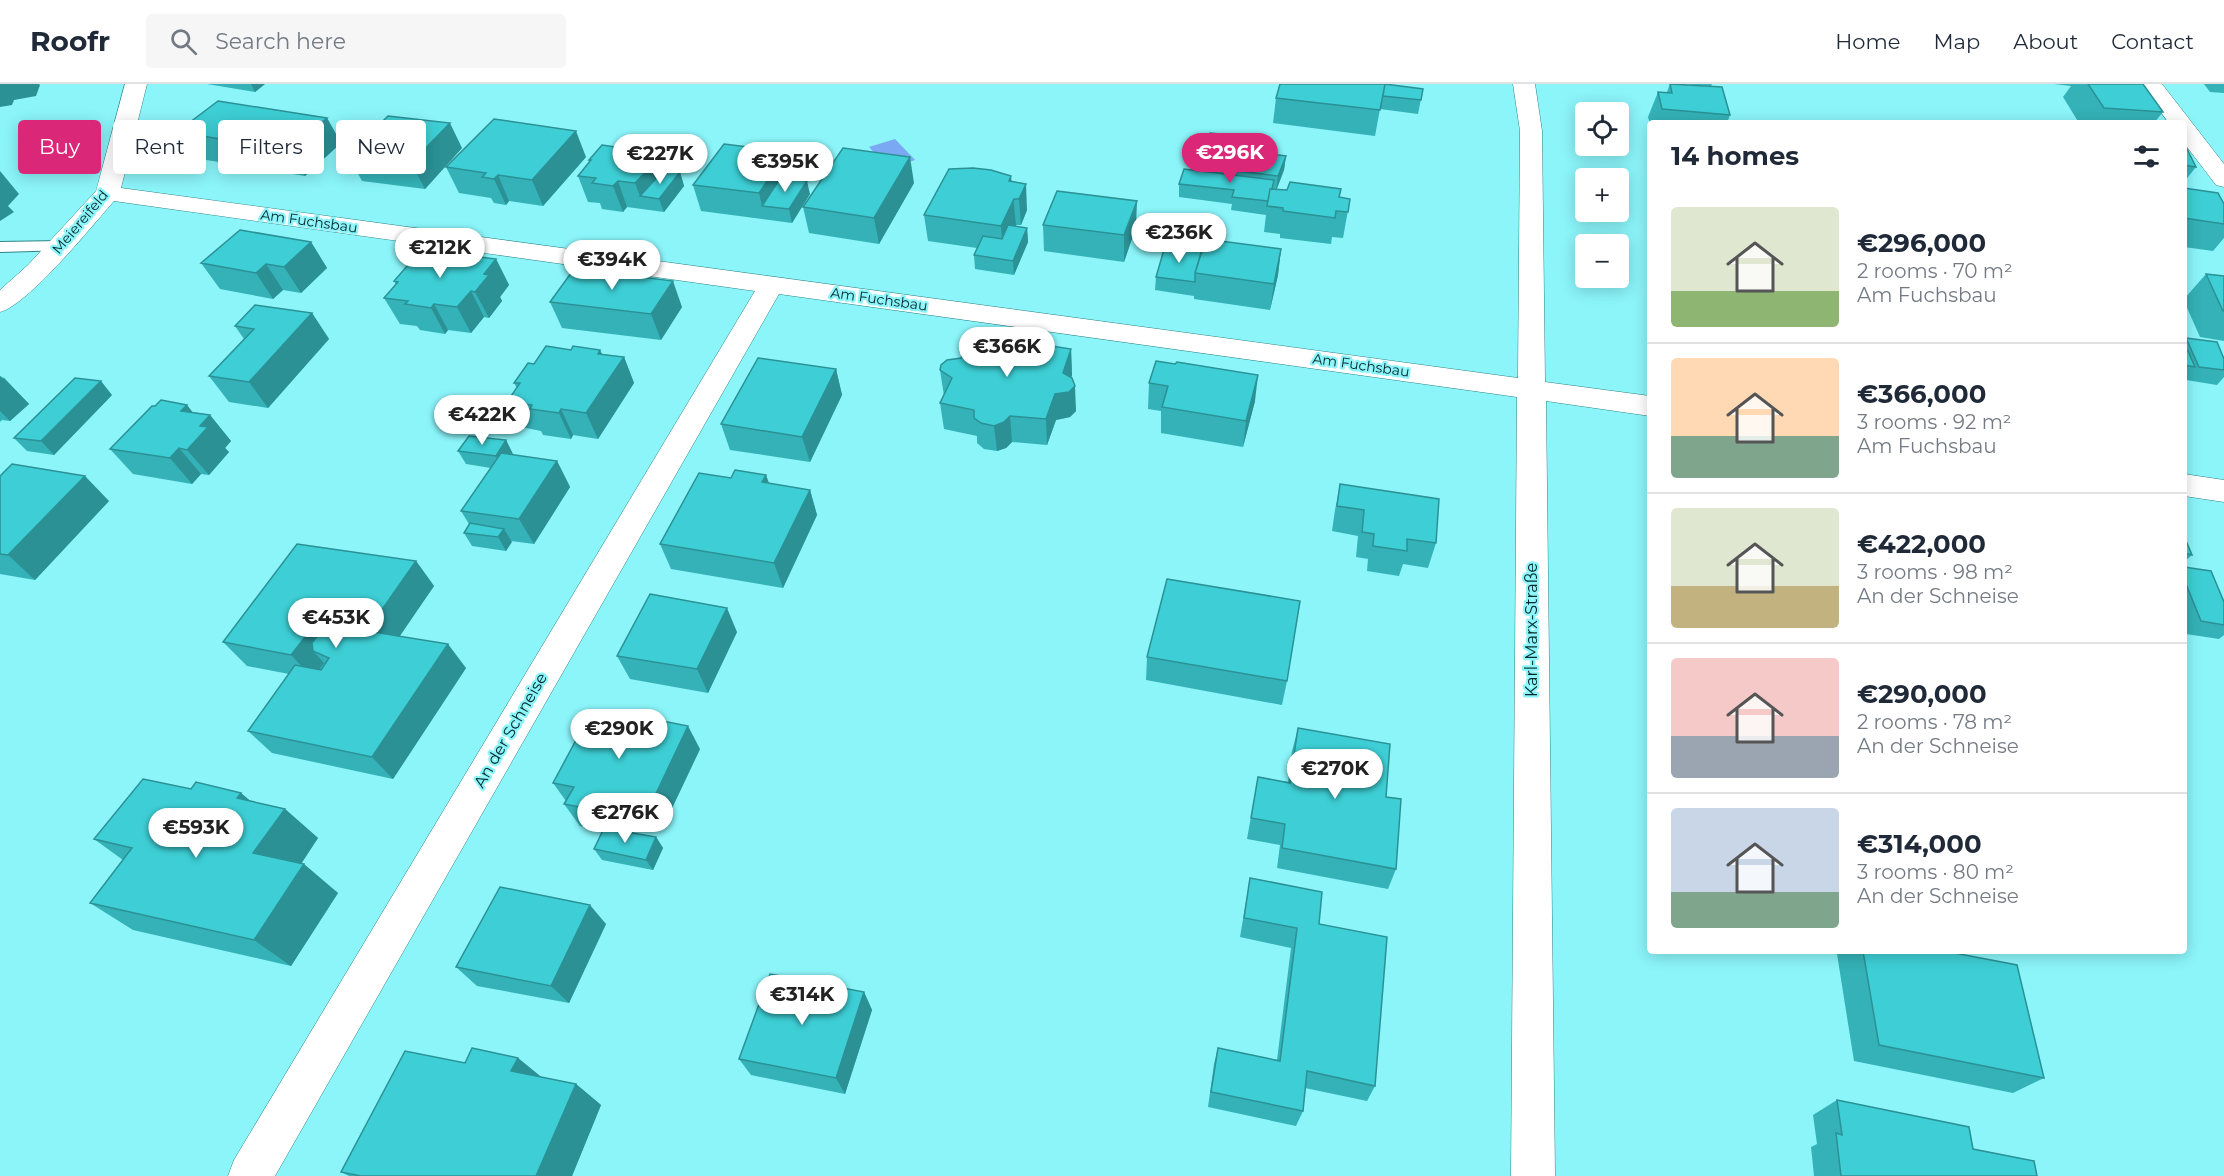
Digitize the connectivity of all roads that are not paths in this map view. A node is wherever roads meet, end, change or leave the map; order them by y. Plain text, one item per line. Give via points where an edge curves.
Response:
1 (136, 84) edge
2 (1524, 84) edge
3 (2151, 84) edge
4 (2179, 120) edge
5 (2187, 131) edge
6 (2224, 180) edge
7 (108, 193) junction
8 (60, 246) junction
9 (0, 247) edge
10 (771, 285) junction
11 (0, 304) edge
12 (1531, 389) junction
13 (1647, 406) edge
14 (2187, 485) edge
15 (2224, 491) edge
16 (250, 1176) edge
17 (1533, 1176) edge

1 - 7 street, Meiereifeld
2 - 12 street, Karl-Marx-Straße via 1531,131
3 - 4 street
5 - 6 street
7 - 8 street, Meiereifeld
7 - 10 street, Am Fuchsbau
8 - 9 lane
8 - 11 street, Meiereifeld
10 - 12 street, Am Fuchsbau
10 - 16 street, An der Schneise
12 - 13 street, Am Fuchsbau
12 - 17 street, Karl-Marx-Straße
14 - 15 street

